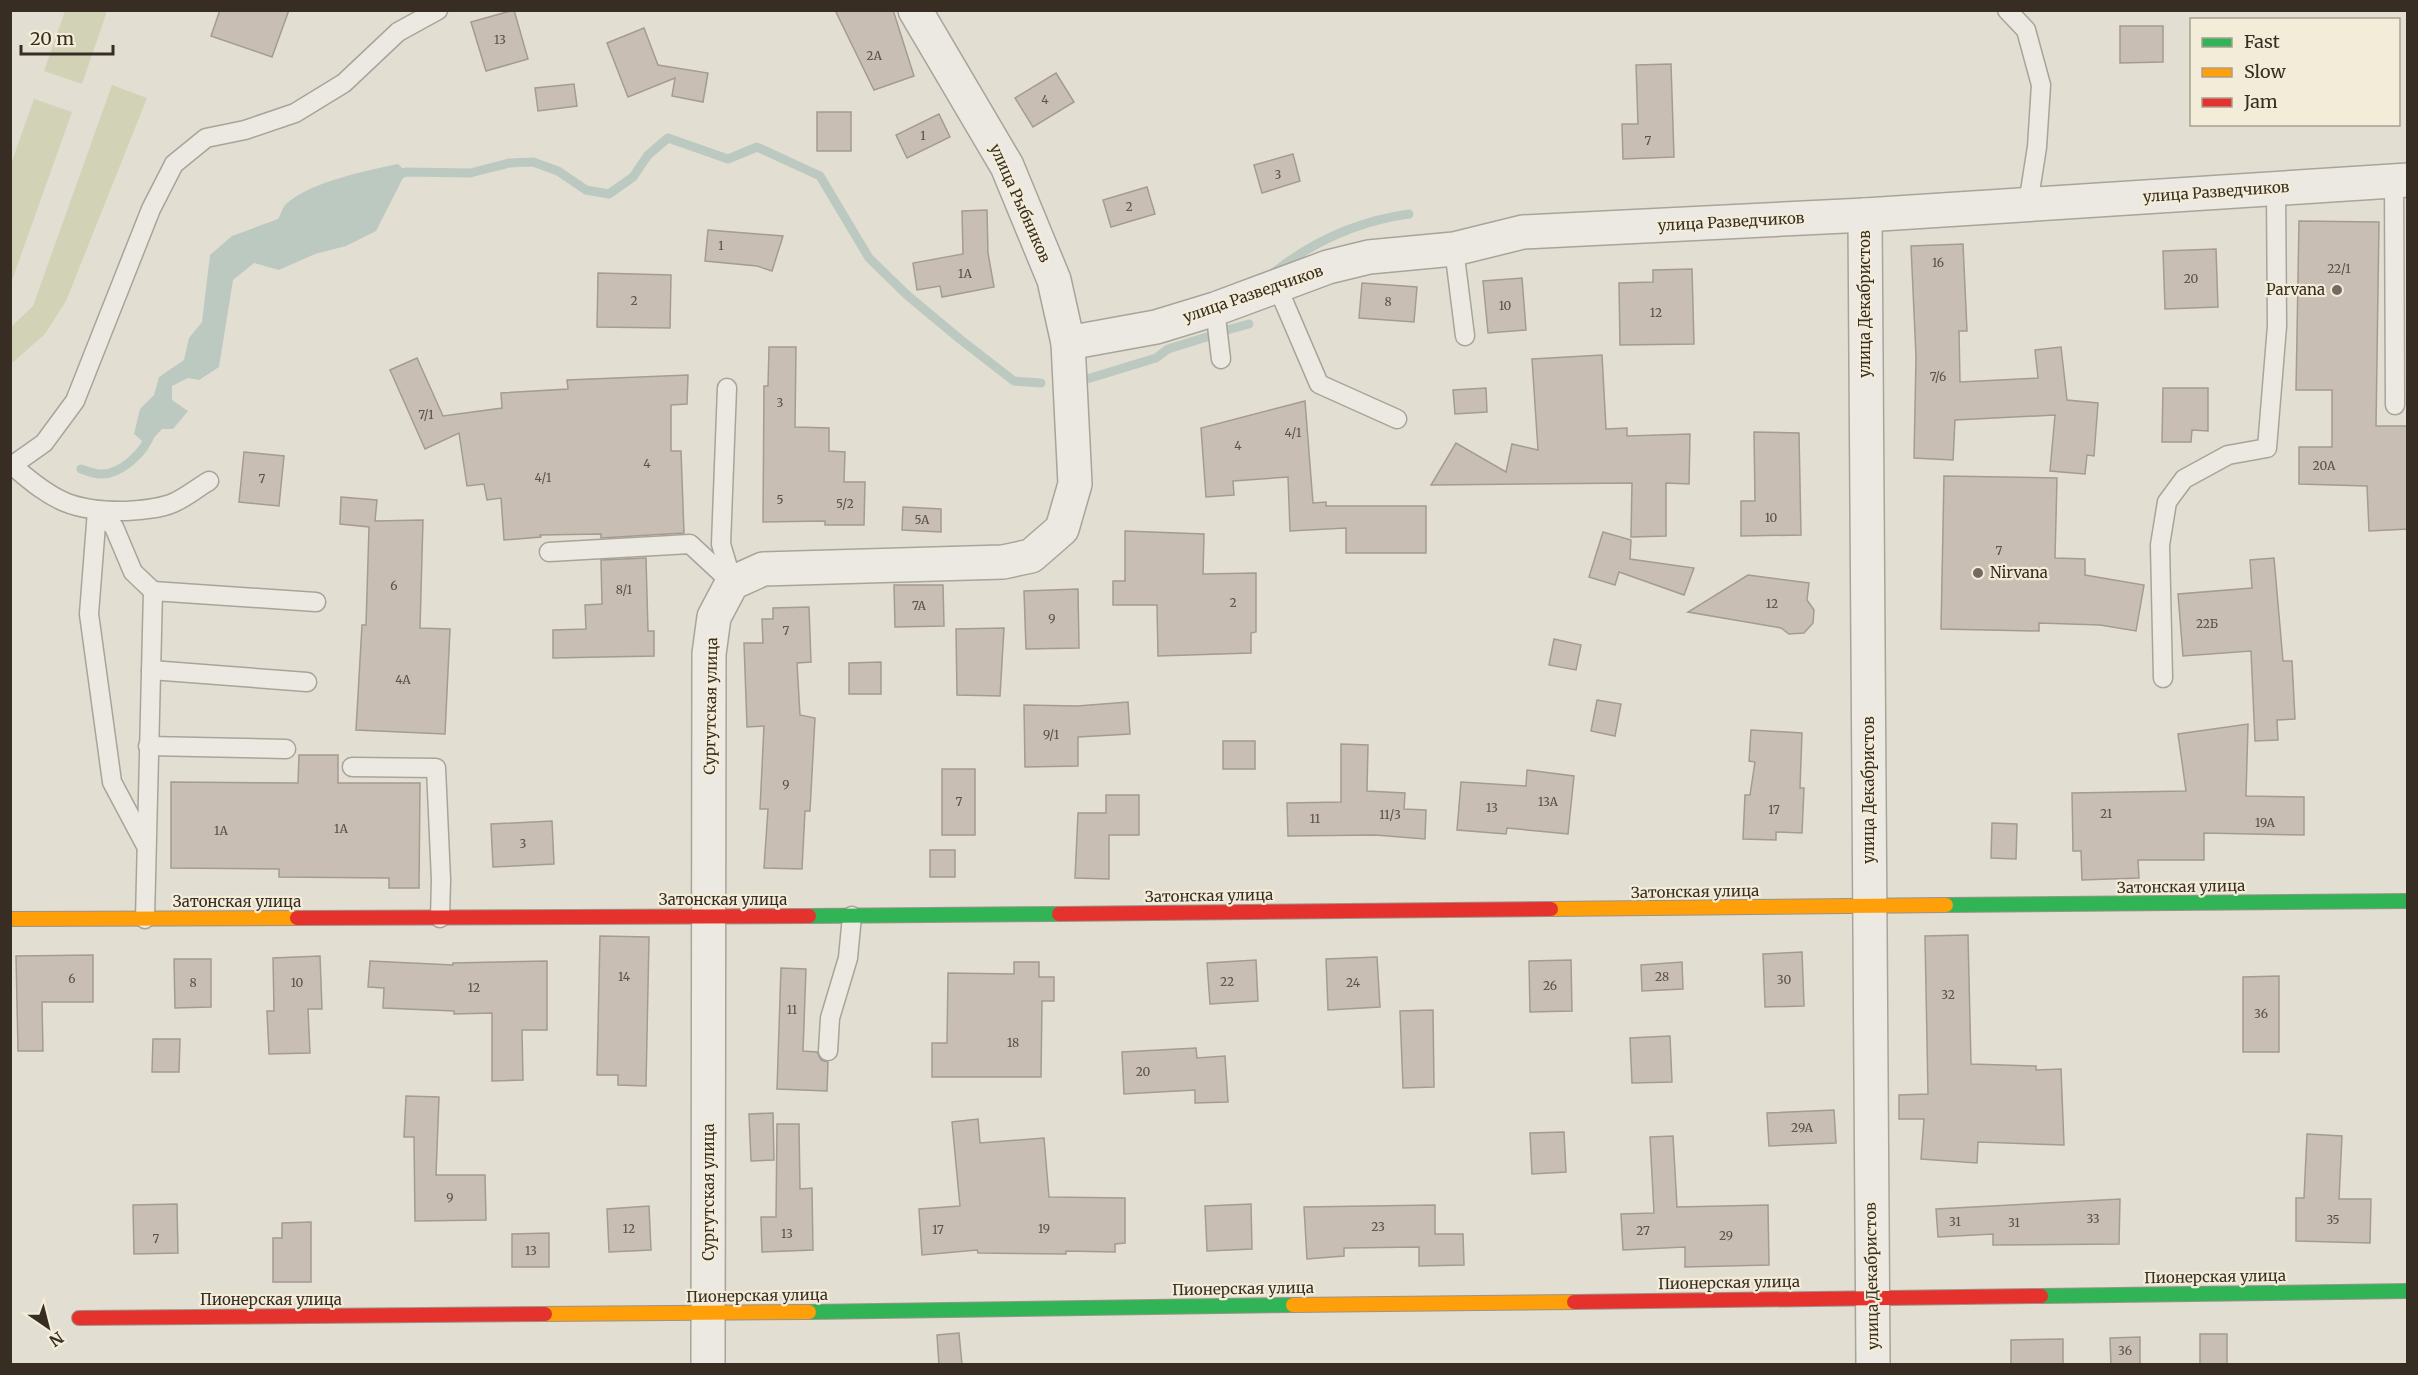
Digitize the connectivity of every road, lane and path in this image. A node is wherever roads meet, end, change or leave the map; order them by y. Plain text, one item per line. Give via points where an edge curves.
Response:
1 (438, 10) edge
2 (915, 10) edge
3 (2007, 10) edge
4 (2401, 181) edge
5 (2276, 188) junction
6 (2028, 204) junction
7 (1864, 215) junction
8 (1454, 249) junction
9 (1277, 286) junction
10 (1215, 309) junction
11 (1465, 336) dead end
12 (1068, 343) junction
13 (1221, 359) dead end
14 (727, 388) dead end
15 (2395, 405) dead end
16 (1397, 418) dead end
17 (12, 466) edge
18 (209, 481) dead end
19 (97, 511) junction
20 (549, 552) dead end
21 (732, 583) junction
22 (153, 591) junction
23 (316, 602) dead end
24 (151, 670) junction
25 (2163, 678) dead end
26 (307, 682) dead end
27 (148, 746) junction
28 (286, 748) dead end
29 (352, 767) dead end
30 (146, 845) junction
31 (2408, 901) edge
32 (1870, 906) junction
33 (852, 916) junction
34 (708, 917) junction
35 (440, 918) junction
36 (10, 919) edge
37 (145, 919) junction
38 (828, 1051) dead end
39 (2408, 1291) edge
40 (1871, 1297) junction
41 (710, 1313) junction
42 (79, 1318) dead end
43 (708, 1365) edge
44 (1873, 1365) edge

1 - 17 lane via 398,32 344,83 295,113 206,138 174,164 151,209 75,401 44,443
2 - 12 street, улица Рыбников via 1007,166 1054,280
3 - 6 lane via 2026,30 2041,85
4 - 5 street, улица Разведчиков
4 - 15 lane
5 - 6 street, улица Разведчиков
5 - 25 lane via 2277,326 2267,448 2228,455 2184,479 2167,502 2160,546
6 - 7 street, улица Разведчиков
7 - 8 street, улица Разведчиков via 1523,232
7 - 32 street, улица Декабристов
8 - 9 street, улица Разведчиков via 1369,257
8 - 11 lane
9 - 10 street, улица Разведчиков
9 - 16 lane via 1319,384
10 - 12 street, улица Разведчиков via 1156,327
10 - 13 lane
12 - 21 street via 1075,484 1062,529 1030,555 1003,562 763,569
14 - 21 lane via 721,544
17 - 19 lane via 69,505
18 - 19 lane via 172,503 140,510
19 - 22 lane via 114,527 133,572
19 - 30 lane via 89,614 112,782
20 - 21 lane via 690,544
21 - 34 street, Сургутская улица via 714,617 709,654
22 - 23 lane
22 - 24 lane
24 - 26 lane
24 - 27 lane
27 - 28 lane
27 - 30 lane
29 - 35 lane via 436,768
30 - 37 lane
31 - 32 street, Затонская улица
32 - 33 street, Затонская улица
32 - 40 street, улица Декабристов
33 - 34 street, Затонская улица
33 - 38 lane via 848,958 830,1018
34 - 35 street, Затонская улица
34 - 41 street, Сургутская улица
35 - 37 street, Затонская улица
36 - 37 street, Затонская улица
39 - 40 street, Пионерская улица
40 - 41 street, Пионерская улица
40 - 44 street, улица Декабристов
41 - 42 street, Пионерская улица
41 - 43 street, Сургутская улица

